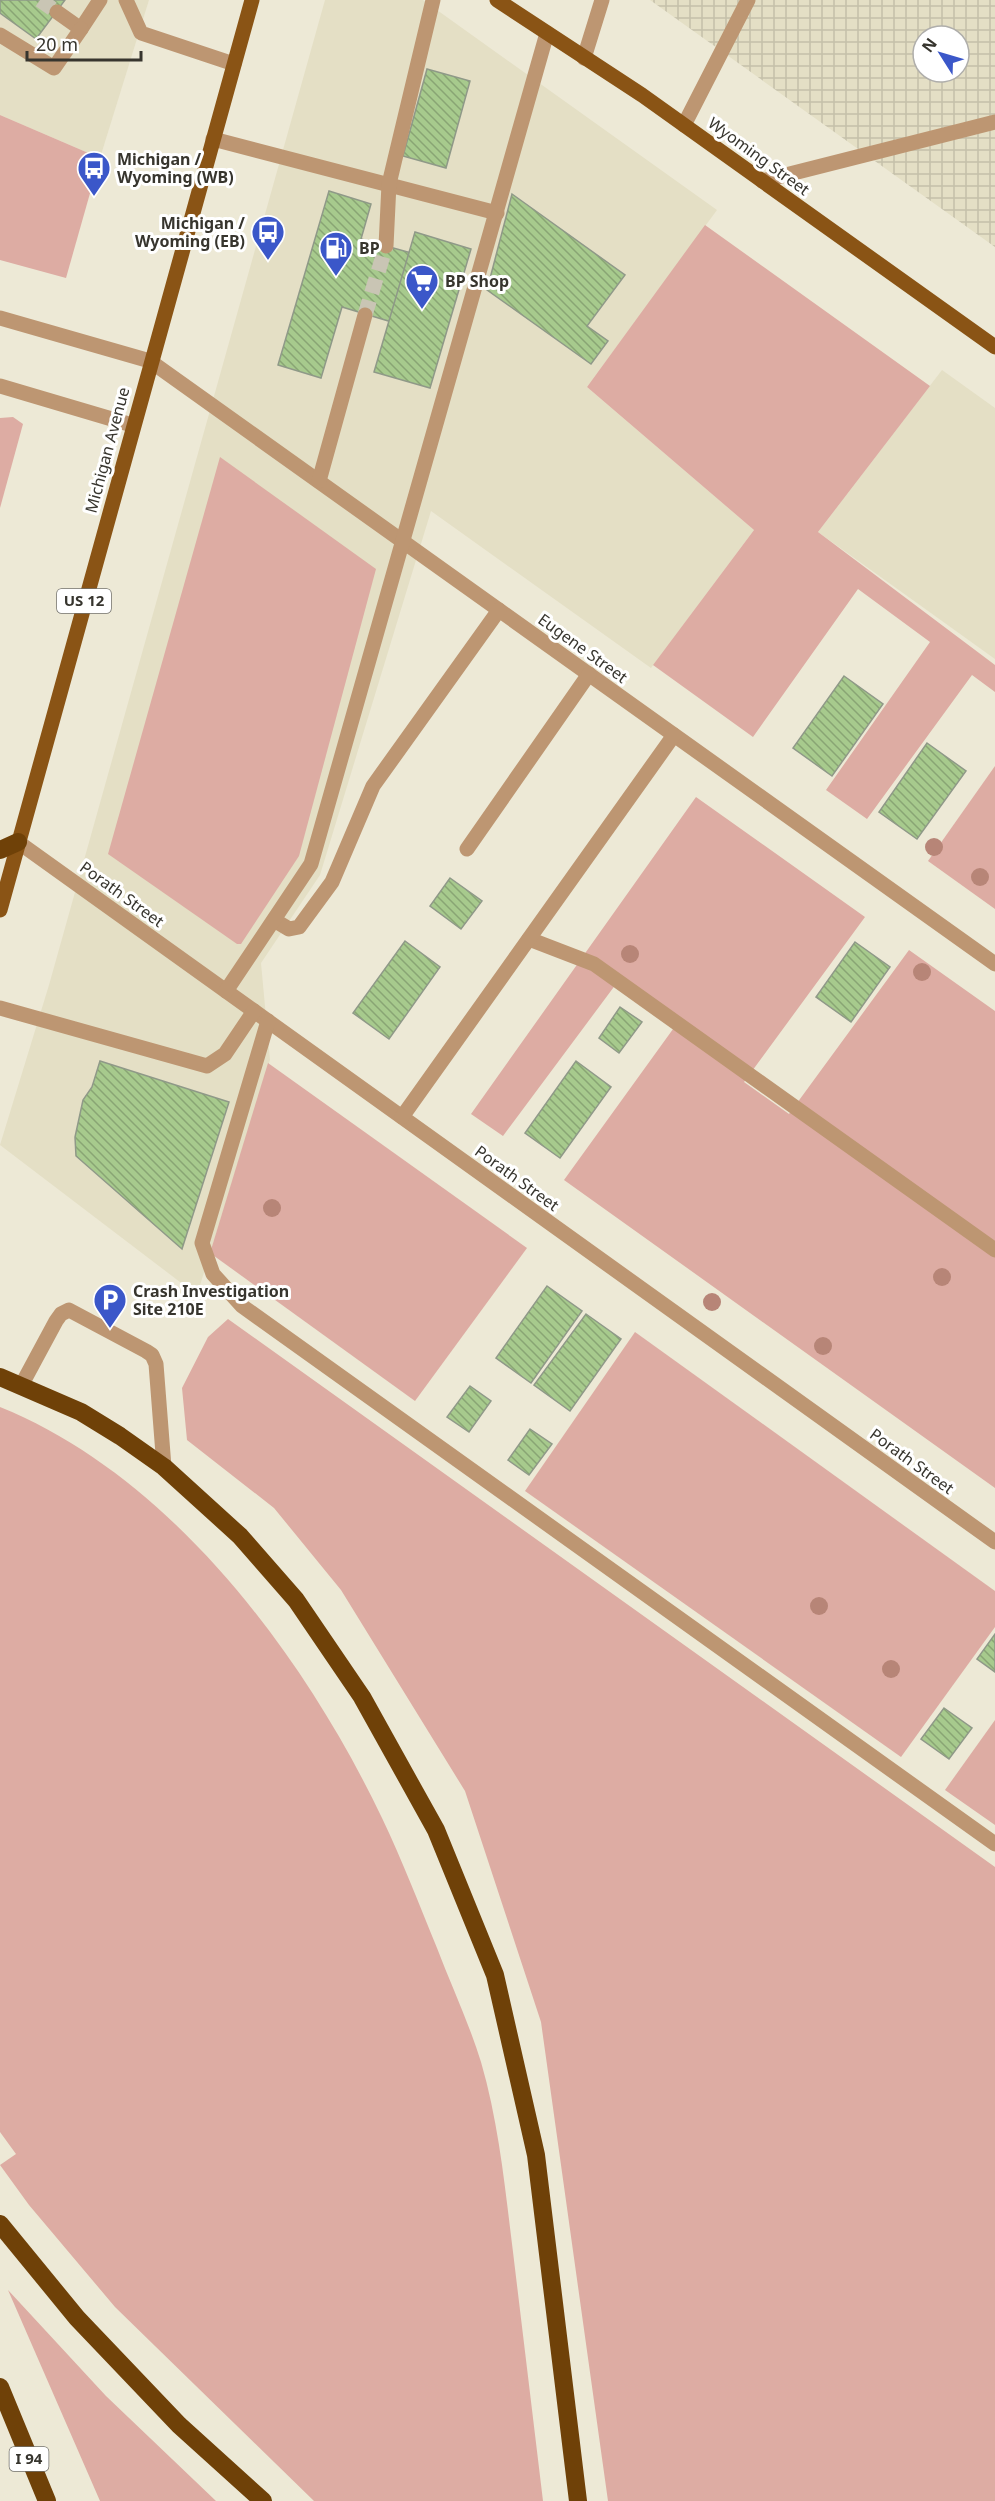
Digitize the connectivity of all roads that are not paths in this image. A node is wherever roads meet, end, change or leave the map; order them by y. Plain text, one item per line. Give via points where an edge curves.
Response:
1 (100, 0) edge
2 (126, 0) edge
3 (252, 0) edge
4 (433, 0) edge
5 (498, 0) edge
6 (602, 0) edge
7 (748, 0) edge
8 (57, 12) tunnel mouth
9 (81, 29) junction
10 (547, 33) junction
11 (0, 35) edge
12 (584, 58) junction
13 (234, 64) junction
14 (995, 122) edge
15 (684, 125) junction
16 (213, 139) junction
17 (762, 181) junction
18 (388, 184) junction
19 (496, 213) junction
20 (386, 246) tunnel mouth
21 (365, 315) tunnel mouth
22 (0, 318) edge
23 (995, 347) edge
24 (150, 360) junction
25 (0, 386) edge
26 (132, 425) junction
27 (319, 481) junction
28 (404, 542) junction
29 (499, 610) junction
30 (589, 674) junction
31 (674, 735) junction
32 (18, 842) junction
33 (467, 849) dead end
34 (0, 850) edge
35 (0, 910) edge
36 (274, 920) junction
37 (529, 939) junction
38 (995, 964) edge
39 (226, 991) junction
40 (0, 1008) edge
41 (254, 1011) junction
42 (268, 1021) junction
43 (402, 1118) junction
44 (995, 1250) edge
45 (0, 1377) edge
46 (21, 1386) junction
47 (164, 1467) junction
48 (995, 1542) edge
49 (995, 1844) edge
50 (0, 2224) edge
51 (0, 2387) edge
52 (47, 2501) edge
53 (263, 2501) edge
54 (578, 2501) edge

1 - 9 street
2 - 13 street via 141,33
3 - 13 main road, Michigan Avenue / US 12
4 - 18 street
5 - 10 main road, Wyoming Street
6 - 12 street
7 - 15 street
8 - 9 street
9 - 11 street via 54,68
10 - 12 main road, Wyoming Street
10 - 19 street
12 - 15 main road, Wyoming Street
13 - 16 main road, Michigan Avenue / US 12
14 - 17 street
15 - 17 main road, Wyoming Street
16 - 18 street
16 - 24 main road, Michigan Avenue / US 12
17 - 23 main road, Wyoming Street
18 - 19 street
18 - 20 street
19 - 28 street
21 - 27 street
22 - 24 street, Eugene Street
24 - 26 main road, Michigan Avenue / US 12
24 - 27 street, Eugene Street
25 - 26 street
26 - 32 main road, Michigan Avenue / US 12
27 - 28 street, Eugene Street
28 - 29 street, Eugene Street
28 - 36 street via 311,864
29 - 30 street, Eugene Street
29 - 36 street via 374,786 332,882 299,927 289,929
30 - 31 street, Eugene Street
30 - 33 street
31 - 37 street
31 - 38 street, Eugene Street
32 - 34 highway
32 - 35 main road, Michigan Avenue / US 12
32 - 39 street, Porath Street
36 - 39 street
37 - 43 street
37 - 44 street via 594,964
39 - 41 street, Porath Street
40 - 41 street via 207,1066 225,1054
41 - 42 street, Porath Street
42 - 43 street, Porath Street
42 - 49 street via 201,1243 213,1274 242,1306
43 - 48 street, Porath Street
45 - 46 highway
46 - 47 highway via 81,1412
46 - 47 street via 56,1321 69,1311 146,1351 156,1364
47 - 54 highway via 240,1536 296,1600 362,1697 436,1830 491,1965 536,2156
50 - 53 highway via 100,2342 179,2425
51 - 52 highway, I 94

